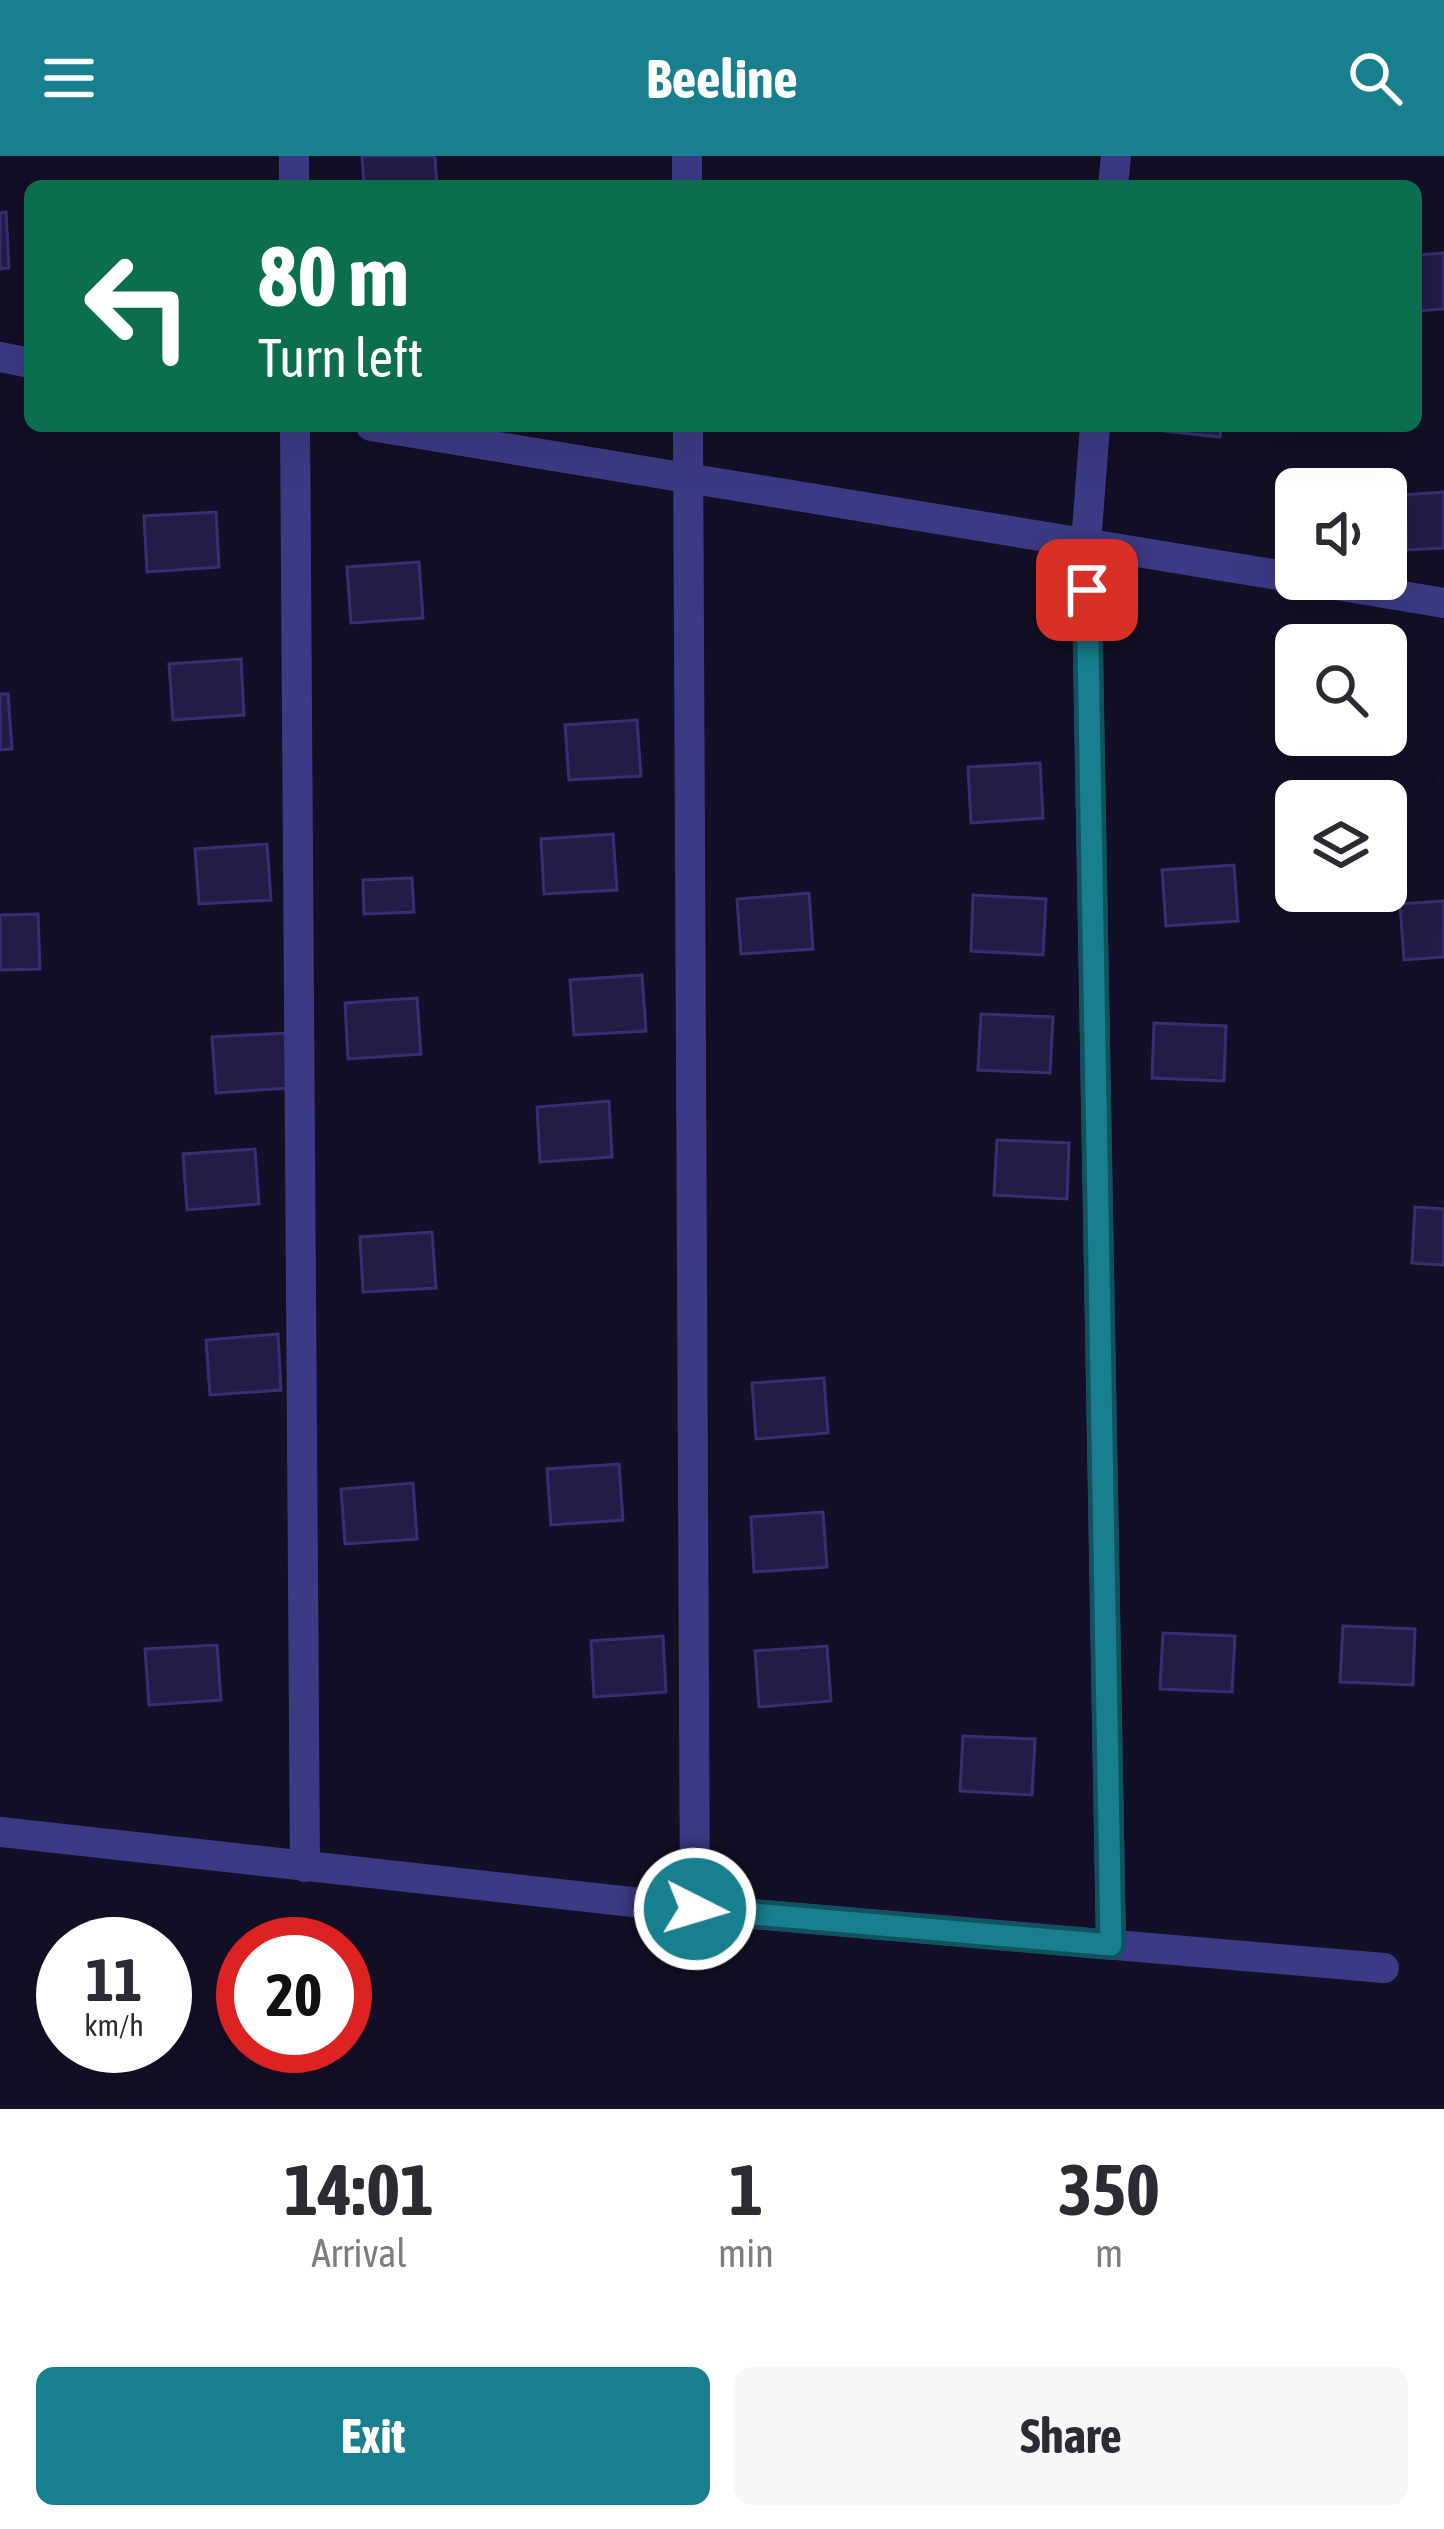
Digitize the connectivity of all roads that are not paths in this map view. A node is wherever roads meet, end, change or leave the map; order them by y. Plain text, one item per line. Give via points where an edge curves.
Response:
1 (295, 432) edge
2 (408, 432) edge
3 (688, 432) edge
4 (1095, 432) edge
5 (688, 478) junction
6 (1086, 544) junction
7 (1275, 575) edge
8 (1407, 597) edge
9 (1444, 603) edge
10 (0, 1832) edge
11 (305, 1867) junction
12 (695, 1909) junction
13 (1111, 1945) junction
14 (1384, 1968) dead end

1 - 11 street
2 - 5 street
3 - 5 street
4 - 6 street
5 - 6 street
5 - 12 street
6 - 7 street
6 - 13 street
8 - 9 street
10 - 11 street
11 - 12 street
12 - 13 street
13 - 14 street

